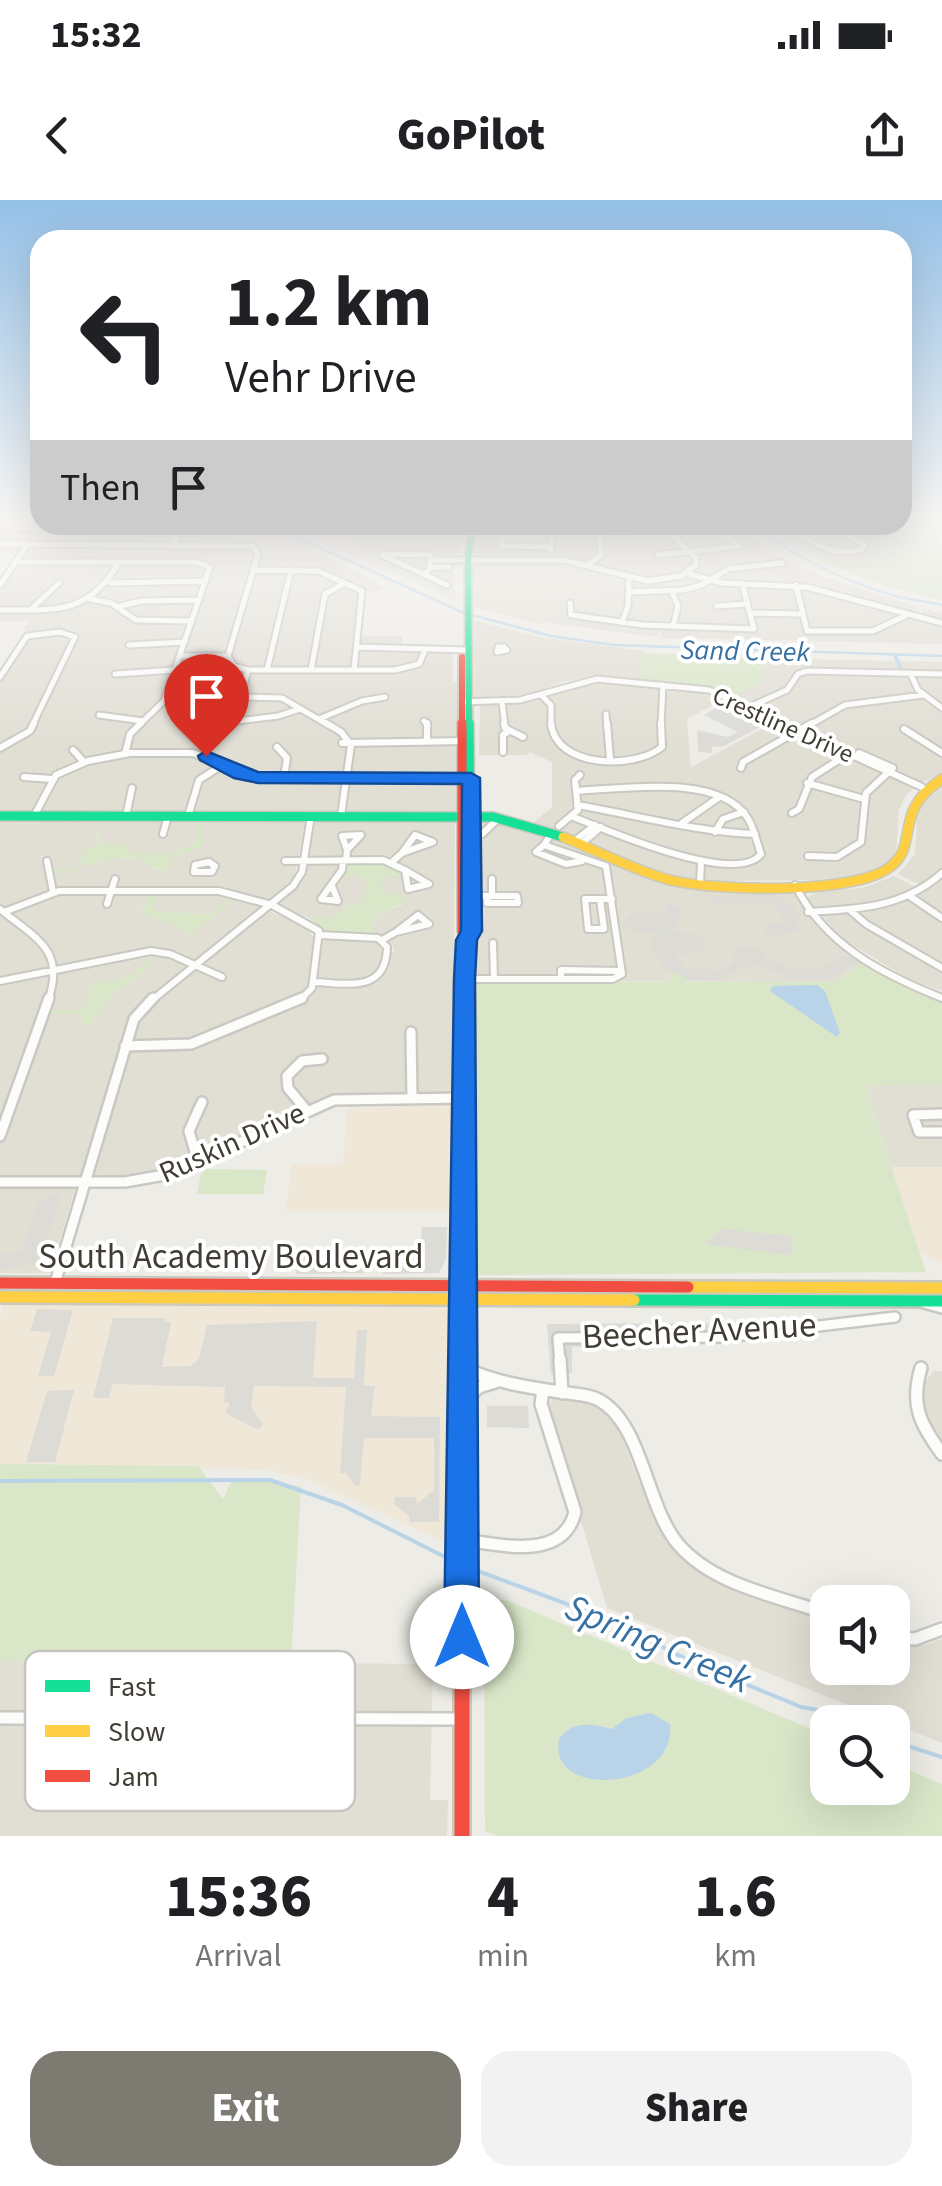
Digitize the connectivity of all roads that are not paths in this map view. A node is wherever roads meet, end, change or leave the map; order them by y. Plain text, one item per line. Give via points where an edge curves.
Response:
1 (49, 592) edge
2 (98, 592) edge
3 (202, 592) edge
4 (247, 592) edge
5 (286, 592) edge
6 (328, 592) edge
7 (360, 592) edge
8 (466, 592) edge
9 (628, 592) edge
10 (672, 592) edge
11 (745, 592) edge
12 (798, 592) edge
13 (825, 592) edge
14 (90, 599) junction
15 (200, 600) junction
16 (570, 602) dead end
17 (862, 602) junction
18 (748, 604) junction
19 (717, 606) dead end
20 (117, 607) junction
21 (853, 608) dead end
22 (0, 610) edge
23 (30, 610) junction
24 (750, 613) junction
25 (802, 614) junction
26 (908, 615) junction
27 (192, 620) junction
28 (942, 623) edge
29 (622, 624) junction
30 (673, 627) junction
31 (185, 642) junction
32 (129, 645) dead end
33 (357, 647) junction
34 (425, 650) junction
35 (466, 650) junction
36 (180, 656) junction
37 (228, 656) junction
38 (174, 670) junction
39 (248, 670) junction
40 (267, 670) junction
41 (310, 670) junction
42 (354, 670) junction
43 (910, 673) junction
44 (115, 674) dead end
45 (942, 674) edge
46 (0, 676) edge
47 (663, 685) junction
48 (152, 693) dead end
49 (167, 694) junction
50 (241, 694) junction
51 (541, 695) junction
52 (924, 696) junction
53 (385, 697) dead end
54 (466, 702) junction
55 (502, 702) junction
56 (748, 708) junction
57 (942, 708) edge
58 (300, 709) junction
59 (606, 714) dead end
60 (98, 715) dead end
61 (319, 719) junction
62 (142, 722) junction
63 (424, 722) dead end
64 (220, 723) dead end
65 (155, 725) dead end
66 (904, 729) dead end
67 (509, 731) junction
68 (797, 732) junction
69 (523, 737) dead end
70 (346, 742) junction
71 (428, 742) junction
72 (467, 742) junction
73 (277, 747) dead end
74 (0, 748) edge
75 (73, 750) dead end
76 (503, 752) dead end
77 (942, 753) edge
78 (125, 754) junction
79 (855, 754) junction
80 (610, 759) junction
81 (84, 762) junction
82 (224, 764) junction
83 (741, 768) dead end
84 (888, 772) junction
85 (580, 775) dead end
86 (24, 777) dead end
87 (284, 778) junction
88 (346, 778) junction
89 (467, 778) junction
90 (942, 778) edge
91 (52, 779) junction
92 (807, 783) junction
93 (922, 787) junction
94 (132, 788) dead end
95 (576, 791) junction
96 (718, 798) junction
97 (864, 799) junction
98 (577, 805) junction
99 (744, 812) junction
100 (792, 813) dead end
101 (34, 816) junction
102 (100, 816) junction
103 (126, 816) junction
104 (168, 816) junction
105 (188, 816) junction
106 (311, 816) junction
107 (341, 816) junction
108 (466, 816) junction
109 (571, 816) junction
110 (4, 818) edge
111 (499, 818) junction
112 (682, 823) junction
113 (598, 826) junction
114 (95, 828) dead end
115 (555, 830) junction
116 (715, 832) junction
117 (162, 834) dead end
118 (482, 834) dead end
119 (755, 834) junction
120 (577, 844) junction
121 (348, 850) dead end
122 (402, 853) dead end
123 (808, 856) dead end
124 (47, 861) dead end
125 (285, 861) dead end
126 (304, 861) junction
127 (345, 861) junction
128 (392, 862) junction
129 (701, 862) junction
130 (406, 870) dead end
131 (942, 873) edge
132 (209, 874) dead end
133 (115, 879) dead end
134 (492, 880) dead end
135 (700, 884) junction
136 (795, 885) junction
137 (332, 886) dead end
138 (111, 891) junction
139 (208, 891) junction
140 (53, 892) junction
141 (471, 896) junction
142 (911, 897) junction
143 (600, 899) junction
144 (612, 899) junction
145 (106, 904) dead end
146 (269, 907) junction
147 (2, 910) edge
148 (851, 911) junction
149 (808, 912) junction
150 (942, 918) edge
151 (396, 932) dead end
152 (320, 935) junction
153 (382, 940) junction
154 (466, 940) junction
155 (493, 943) dead end
156 (195, 965) junction
157 (942, 968) edge
158 (55, 970) junction
159 (222, 977) dead end
160 (464, 979) junction
161 (494, 979) junction
162 (0, 981) edge
163 (313, 982) junction
164 (942, 998) edge
165 (411, 1032) dead end
166 (125, 1046) junction
167 (322, 1059) dead end
168 (412, 1098) junction
169 (464, 1098) junction
170 (202, 1102) dead end
171 (307, 1111) junction
172 (942, 1114) edge
173 (942, 1132) edge
174 (0, 1136) edge
175 (198, 1162) junction
176 (0, 1182) edge
177 (84, 1182) junction
178 (0, 1283) edge
179 (55, 1283) junction
180 (462, 1286) junction
181 (942, 1288) edge
182 (0, 1297) edge
183 (462, 1299) junction
184 (942, 1305) edge
185 (895, 1318) dead end
186 (462, 1367) junction
187 (922, 1368) dead end
188 (496, 1382) junction
189 (543, 1390) junction
190 (562, 1393) junction
191 (462, 1404) junction
192 (942, 1454) edge
193 (462, 1540) junction
194 (810, 1607) edge
195 (942, 1629) edge
196 (910, 1639) edge
197 (0, 1718) edge
198 (25, 1718) edge
199 (355, 1719) edge
200 (462, 1719) junction
201 (462, 1836) edge

1 - 23 street
2 - 14 street
3 - 15 street
4 - 37 street
5 - 40 street
6 - 41 street
7 - 33 street
8 - 35 main road
9 - 29 street
10 - 30 street via 678,606
11 - 18 street
12 - 25 street
13 - 17 street
14 - 20 street
14 - 23 street via 64,609
15 - 20 street
15 - 27 street
16 - 29 street via 572,615
17 - 21 street
17 - 26 street
18 - 19 street
18 - 24 street
20 - 27 street via 140,620
22 - 23 street
24 - 25 street
24 - 30 street via 754,629
25 - 26 street via 807,630 868,632 891,629
26 - 28 street
27 - 31 street
29 - 30 street
31 - 32 street
31 - 36 street
33 - 34 street
33 - 42 street
34 - 35 street
34 - 42 street via 418,666
35 - 54 main road
36 - 37 street
36 - 38 street
37 - 39 street via 233,667
38 - 44 street
38 - 49 street
39 - 40 street
39 - 50 street
40 - 41 street
41 - 42 street
43 - 45 street
43 - 52 street
43 - 56 street via 798,671 787,690
46 - 74 street via 24,638 75,634 30,732
47 - 51 street, Crestline Drive via 575,682
47 - 56 street, Crestline Drive
47 - 80 street via 662,750 641,760
48 - 49 street
49 - 50 street
49 - 62 street
50 - 58 street via 285,697
51 - 55 street, Crestline Drive
51 - 80 street via 551,705 556,742 576,754
52 - 57 street
52 - 68 street via 850,703
53 - 61 street via 359,698
54 - 55 street, Crestline Drive
54 - 72 main road
55 - 67 street
56 - 68 street, Crestline Drive
58 - 61 street
58 - 64 street
59 - 80 street
60 - 62 street
61 - 70 street
62 - 65 street
62 - 78 street
63 - 71 street
66 - 77 street
67 - 69 street
67 - 76 street
68 - 79 street, Crestline Drive
68 - 83 street
70 - 71 street
70 - 88 street
71 - 72 street
72 - 89 main road
73 - 87 street via 287,758
75 - 81 street
78 - 81 street
78 - 82 street via 193,754
79 - 84 street, Crestline Drive via 893,768
79 - 92 street
81 - 91 street
82 - 87 street via 245,776
82 - 105 street via 199,780
84 - 93 street, Crestline Drive
84 - 97 street
85 - 95 street
86 - 91 street
87 - 88 street
88 - 89 street
88 - 107 street
89 - 108 main road
90 - 93 main road
91 - 101 street
92 - 97 street
92 - 100 street
93 - 136 main road via 908,804 906,846 890,869 848,884
94 - 103 street
95 - 96 street via 673,785
95 - 98 street
96 - 99 street
96 - 112 street
97 - 123 street via 858,846 836,858
98 - 109 street
98 - 112 street
99 - 116 street via 720,821
99 - 119 street
101 - 102 main road
101 - 110 main road
102 - 103 main road
102 - 114 street
103 - 104 main road
104 - 105 main road
104 - 117 street
105 - 106 main road via 242,822
106 - 107 main road
106 - 126 street
107 - 108 main road
108 - 111 main road
108 - 141 main road
108 - 154 main road
109 - 113 street
109 - 115 street
111 - 115 main road
111 - 118 street
112 - 116 street
113 - 120 street
113 - 129 street
115 - 120 main road
115 - 144 street via 536,852 566,864 606,866
116 - 119 street
119 - 129 street via 757,860
120 - 135 main road
121 - 127 street
122 - 128 street
124 - 140 street
125 - 126 street
126 - 127 street
126 - 146 street via 297,881
127 - 128 street
127 - 137 street
128 - 130 street
129 - 135 street
131 - 142 street
132 - 139 street
133 - 138 street
134 - 141 street via 490,896
135 - 136 main road
136 - 149 street
138 - 139 street
138 - 140 street
138 - 145 street
139 - 146 street
140 - 147 street
141 - 154 main road
142 - 148 street
142 - 150 street
143 - 143 street via 604,929 588,929 585,899
143 - 144 street
144 - 161 street via 622,970
146 - 152 street via 311,924
146 - 156 street
147 - 158 street via 48,949
148 - 149 street
148 - 157 street
149 - 164 street via 843,944
151 - 153 street
152 - 153 street
152 - 163 street via 311,958
153 - 163 street via 388,951 382,975 365,982
154 - 160 main road
155 - 161 street
156 - 158 street via 144,947
156 - 159 street
156 - 166 street via 140,1012
158 - 162 street
158 - 174 street via 54,990
160 - 161 street
160 - 169 main road
163 - 166 street via 296,1003 184,1045
165 - 168 street
166 - 177 street
167 - 171 street via 302,1062 287,1076 288,1088
168 - 169 street, Ruskin Drive
168 - 171 street, Ruskin Drive via 342,1098
169 - 180 main road
170 - 175 street via 188,1136
171 - 175 street, Ruskin Drive
172 - 173 street via 913,1115 919,1132
175 - 177 street, Ruskin Drive via 146,1180
176 - 177 street, Ruskin Drive
177 - 179 street
178 - 179 main road, South Academy Boulevard
179 - 180 main road, South Academy Boulevard
180 - 181 main road, South Academy Boulevard
180 - 183 main road
182 - 183 main road, South Academy Boulevard
183 - 184 main road, South Academy Boulevard
183 - 186 main road
185 - 190 street, Beecher Avenue via 726,1337 558,1338
186 - 188 street
186 - 191 main road
187 - 192 street via 912,1392 914,1412
188 - 189 street
188 - 191 street via 479,1387
189 - 190 street
189 - 193 street via 541,1404 574,1512 572,1527 558,1542 544,1545
190 - 194 street via 596,1398 618,1416 658,1513 692,1559
191 - 193 main road
193 - 200 main road
195 - 196 street
197 - 198 street
199 - 200 street
200 - 201 main road

